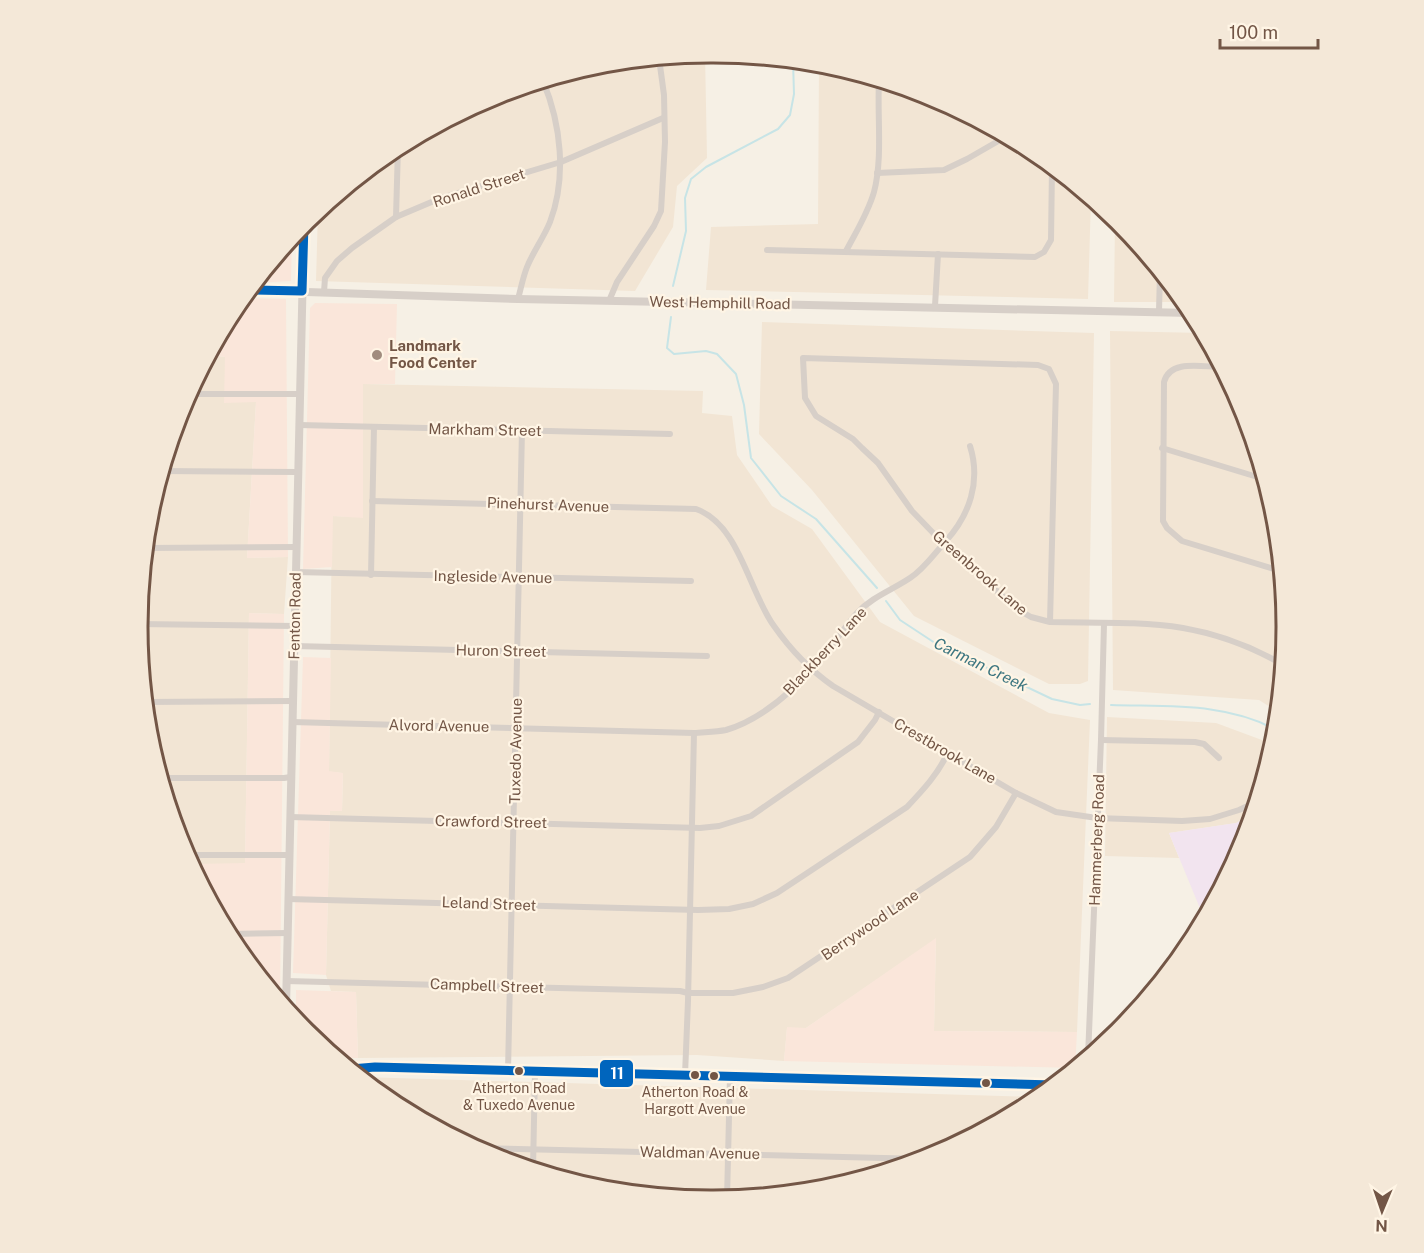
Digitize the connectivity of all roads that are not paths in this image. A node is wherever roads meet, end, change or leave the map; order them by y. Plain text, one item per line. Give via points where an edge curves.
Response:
1 (660, 66) edge
2 (546, 88) edge
3 (878, 88) edge
4 (663, 118) junction
5 (999, 141) edge
6 (398, 159) edge
7 (561, 162) junction
8 (877, 173) junction
9 (1052, 177) edge
10 (396, 218) junction
11 (304, 239) edge
12 (767, 250) dead end
13 (846, 251) junction
14 (938, 254) junction
15 (1160, 284) edge
16 (260, 290) edge
17 (303, 291) junction
18 (324, 292) junction
19 (518, 299) junction
20 (609, 301) junction
21 (935, 306) junction
22 (1159, 311) junction
23 (1180, 312) edge
24 (1212, 367) edge
25 (199, 394) edge
26 (300, 394) junction
27 (299, 425) junction
28 (374, 428) junction
29 (522, 430) junction
30 (670, 434) dead end
31 (970, 446) dead end
32 (1162, 448) junction
33 (171, 471) edge
34 (298, 472) junction
35 (1255, 476) edge
36 (372, 501) junction
37 (521, 504) junction
38 (720, 523) joint
39 (944, 543) junction
40 (297, 547) junction
41 (154, 548) edge
42 (1272, 568) edge
43 (296, 572) junction
44 (371, 575) junction
45 (519, 578) junction
46 (691, 581) dead end
47 (1050, 622) junction
48 (148, 624) edge
49 (1104, 624) junction
50 (295, 626) junction
51 (294, 646) junction
52 (518, 651) junction
53 (707, 656) dead end
54 (1274, 660) edge
55 (810, 669) junction
56 (293, 701) junction
57 (153, 702) edge
58 (879, 711) junction
59 (292, 722) junction
60 (516, 728) junction
61 (694, 732) junction
62 (1101, 740) junction
63 (948, 752) junction
64 (1219, 758) dead end
65 (169, 777) edge
66 (291, 777) junction
67 (1016, 793) junction
68 (1246, 807) edge
69 (290, 817) junction
70 (1098, 818) junction
71 (514, 822) junction
72 (692, 827) junction
73 (197, 855) edge
74 (289, 855) junction
75 (288, 899) junction
76 (513, 905) junction
77 (690, 909) junction
78 (288, 933) junction
79 (239, 934) edge
80 (286, 981) junction
81 (511, 987) junction
82 (688, 993) junction
83 (286, 996) edge
84 (1088, 1046) edge
85 (361, 1068) edge
86 (508, 1071) junction
87 (535, 1071) junction
88 (685, 1075) junction
89 (730, 1076) junction
90 (1040, 1085) edge
91 (500, 1148) edge
92 (533, 1149) junction
93 (728, 1154) junction
94 (898, 1158) edge
95 (533, 1161) edge
96 (727, 1190) edge

1 - 4 street
2 - 7 street via 558,128
3 - 8 street
4 - 7 street, Ronald Street
4 - 20 street via 661,212
5 - 8 street via 944,170
6 - 10 street
7 - 10 street, Ronald Street via 441,198
7 - 19 street via 555,205
8 - 13 street via 866,213
9 - 14 street via 1051,240 1044,252 1035,257
10 - 18 street, Ronald Street via 337,261 325,278
11 - 17 street, Fenton Road
12 - 13 street
13 - 14 street
14 - 21 street
15 - 22 street
16 - 17 street, West Hemphill Road
17 - 18 street, West Hemphill Road
17 - 26 street, Fenton Road
18 - 19 street, West Hemphill Road
19 - 20 street, West Hemphill Road
20 - 21 street, West Hemphill Road
21 - 22 street, West Hemphill Road
22 - 23 street, West Hemphill Road
24 - 32 street via 1181,366 1170,370 1164,382
25 - 26 street
26 - 27 street, Fenton Road
27 - 28 street, Markham Street
27 - 34 street, Fenton Road
28 - 29 street, Markham Street
28 - 36 street
29 - 30 street, Markham Street
29 - 37 street, Tuxedo Avenue
31 - 39 street, Blackberry Lane via 975,471 971,498
32 - 35 street
32 - 42 street via 1162,510 1167,528 1182,541
33 - 34 street
34 - 40 street, Fenton Road
36 - 37 street, Pinehurst Avenue
36 - 44 street
37 - 38 street, Pinehurst Avenue via 696,509 709,513
37 - 45 street, Tuxedo Avenue
38 - 55 street, Crestbrook Lane via 773,625
39 - 47 street, Greenbrook Lane via 1017,609
39 - 47 street, Greenbrook Lane via 912,511 879,464 809,407 803,387 803,358 1038,364 1049,369 1056,384
39 - 55 street, Blackberry Lane via 912,577 858,612
40 - 41 street
40 - 43 street, Fenton Road
43 - 44 street, Ingleside Avenue
43 - 50 street, Fenton Road
44 - 45 street, Ingleside Avenue
45 - 46 street, Ingleside Avenue
45 - 52 street, Tuxedo Avenue
47 - 49 street, Greenbrook Lane
48 - 50 street
49 - 54 street, Greenbrook Lane via 1183,628 1210,634
49 - 62 street, Hammerberg Road
50 - 51 street, Fenton Road
51 - 52 street, Huron Street
51 - 56 street, Fenton Road
52 - 53 street, Huron Street
52 - 60 street, Tuxedo Avenue
55 - 58 street, Crestbrook Lane
55 - 61 street, Blackberry Lane via 770,707 746,722 724,730
56 - 57 street
56 - 59 street, Fenton Road
58 - 63 street, Crestbrook Lane
58 - 72 street, Crawford Street via 858,742 751,816 719,826
59 - 60 street, Alvord Avenue
59 - 66 street, Fenton Road
60 - 61 street, Alvord Avenue
60 - 71 street, Tuxedo Avenue
61 - 72 street
62 - 64 street via 1195,742 1204,744
62 - 70 street, Hammerberg Road
63 - 67 street, Crestbrook Lane
63 - 77 street, Leland Street via 924,790 907,807 777,893 729,909
65 - 66 street
66 - 69 street, Fenton Road
67 - 70 street, Crestbrook Lane via 1056,812
67 - 82 street, Berrywood Lane via 996,827 970,857 789,978 733,993
68 - 70 street, Crestbrook Lane via 1210,819
69 - 71 street, Crawford Street
69 - 74 street, Fenton Road
70 - 84 street, Hammerberg Road
71 - 72 street, Crawford Street
71 - 76 street, Tuxedo Avenue
72 - 77 street
73 - 74 street
74 - 75 street, Fenton Road
75 - 76 street, Leland Street
75 - 78 street, Fenton Road
76 - 77 street, Leland Street
76 - 81 street, Tuxedo Avenue
77 - 82 street
78 - 79 street
78 - 80 street, Fenton Road
80 - 81 street, Campbell Street
80 - 83 street, Fenton Road
81 - 82 street, Campbell Street
81 - 86 street, Tuxedo Avenue
82 - 88 street
85 - 86 street
86 - 87 street
87 - 88 street
87 - 92 street
88 - 89 street
89 - 90 street
89 - 93 street
91 - 92 street, Waldman Avenue
92 - 93 street, Waldman Avenue
92 - 95 street
93 - 94 street, Waldman Avenue
93 - 96 street

